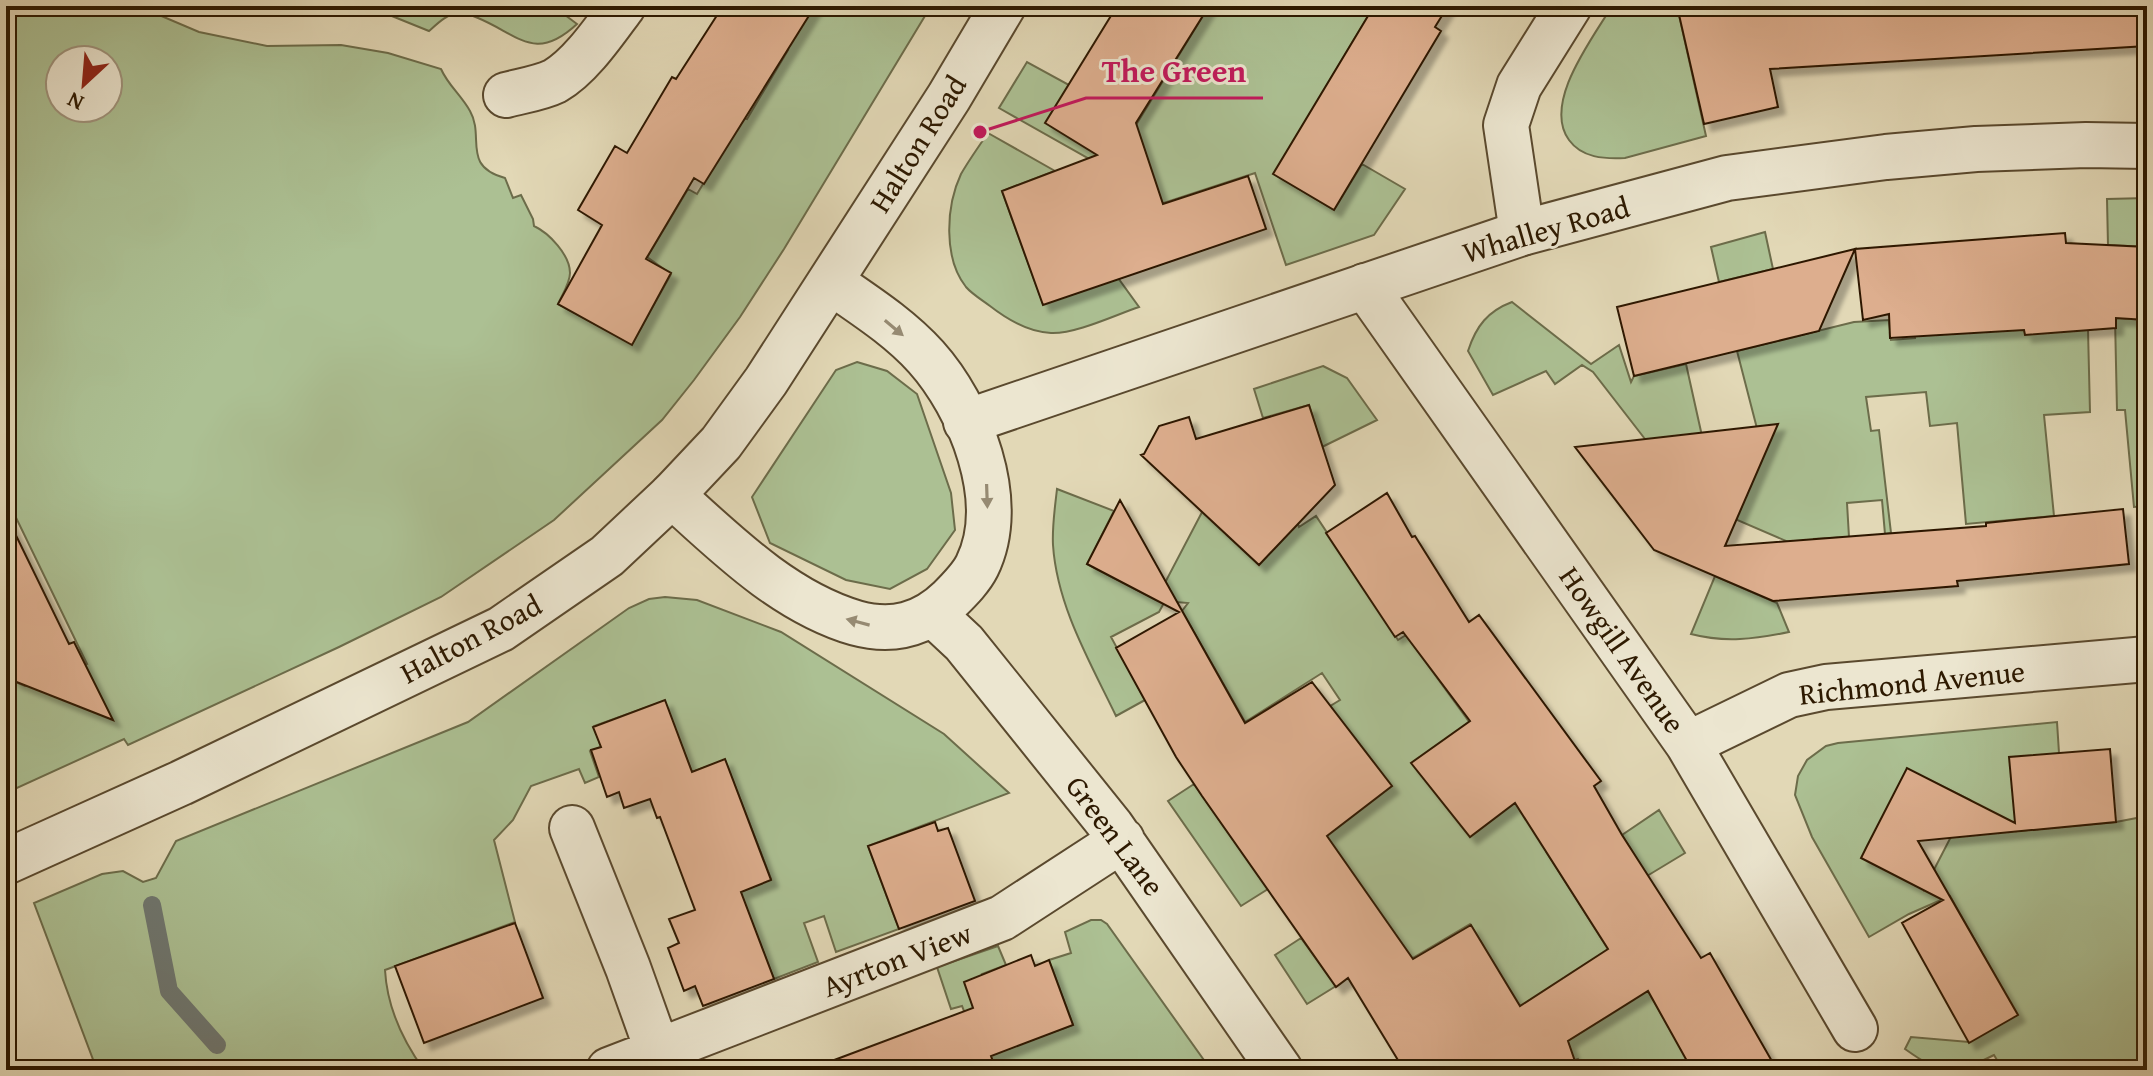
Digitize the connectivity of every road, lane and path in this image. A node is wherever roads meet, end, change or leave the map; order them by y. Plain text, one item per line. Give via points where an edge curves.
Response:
1 (623, 6) edge
2 (1003, 6) edge
3 (1569, 6) edge
4 (506, 95) dead end
5 (2147, 146) edge
6 (1522, 233) junction
7 (831, 282) junction
8 (1365, 286) junction
9 (966, 422) junction
10 (672, 495) junction
11 (934, 615) junction
12 (2147, 659) edge
13 (1688, 744) junction
14 (572, 828) dead end
15 (1122, 840) junction
16 (6, 862) edge
17 (1855, 1029) dead end
18 (658, 1052) junction
19 (609, 1070) edge
20 (1280, 1070) edge

1 - 4 street via 554,81
2 - 7 street, Halton Road
3 - 6 street via 1519,86 1506,125
5 - 6 street, Whalley Road via 1976,149 1727,178
6 - 8 street, Whalley Road
7 -> 9 street via 924,354 943,377
7 - 10 street, Halton Road via 721,443
8 - 9 street, Whalley Road
8 - 13 street, Howgill Avenue
9 -> 11 street via 987,477 984,539 977,565
11 -> 10 street via 884,628 811,605 744,559
10 - 16 street, Halton Road via 607,556 501,629
11 - 15 street, Green Lane via 971,652
12 - 13 street, Richmond Avenue via 1826,687 1789,695
13 - 17 street, Howgill Avenue
14 - 18 street
15 - 18 street, Ayrton View via 1002,918
15 - 20 street, Green Lane
18 - 19 street, Ayrton View

